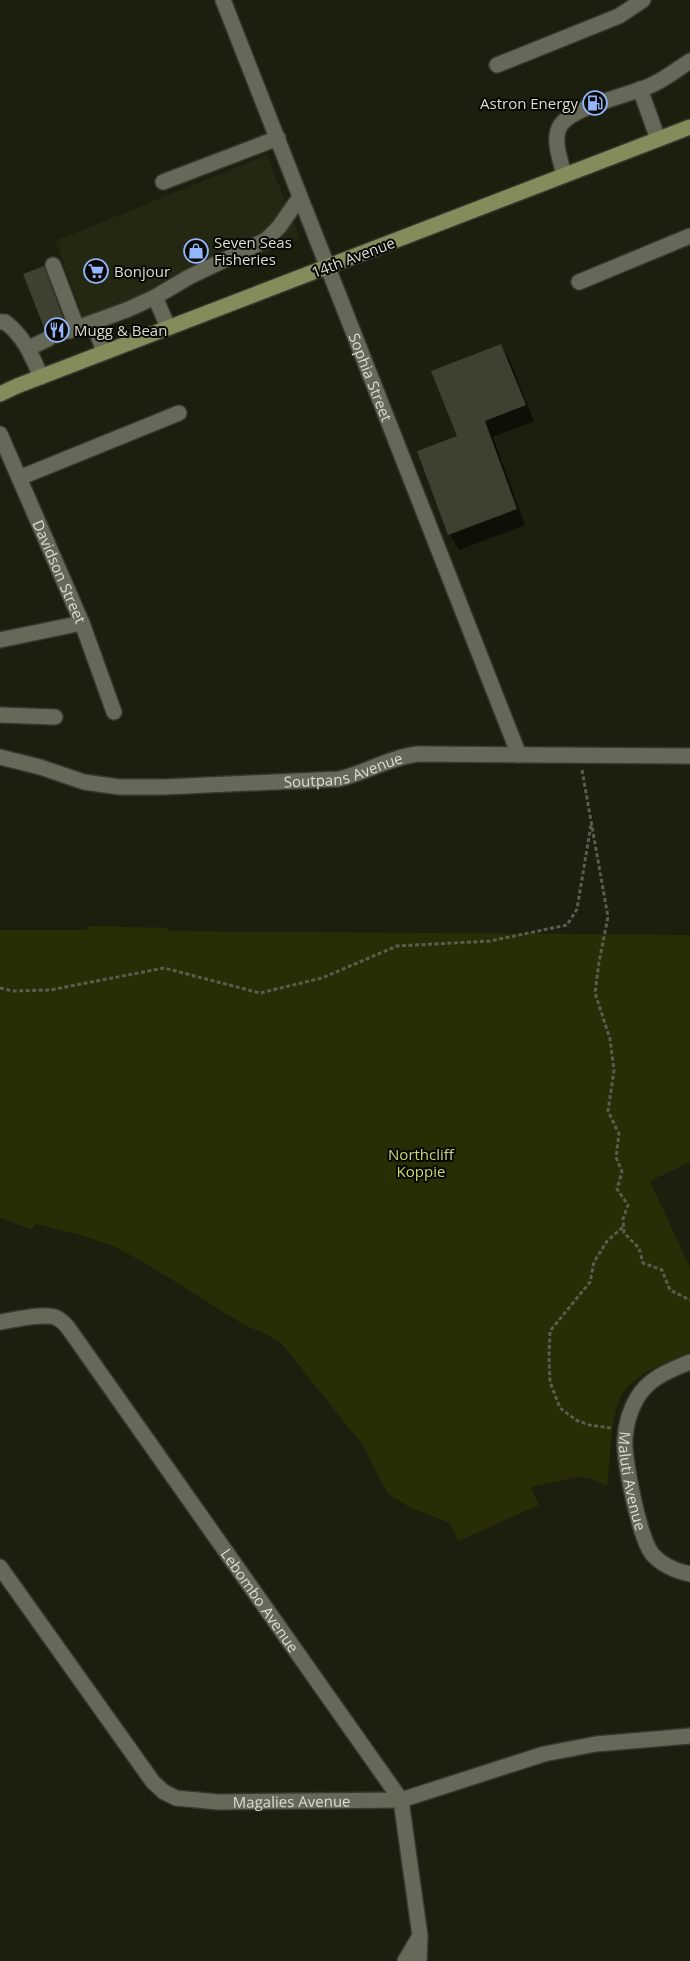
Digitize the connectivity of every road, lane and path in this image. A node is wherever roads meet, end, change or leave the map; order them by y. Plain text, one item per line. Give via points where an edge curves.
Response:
1 (223, 0) edge
2 (643, 0) edge
3 (690, 61) edge
4 (497, 65) dead end
5 (640, 89) junction
6 (690, 127) edge
7 (278, 138) junction
8 (658, 139) junction
9 (564, 175) junction
10 (162, 182) dead end
11 (300, 197) junction
12 (690, 236) edge
13 (53, 265) dead end
14 (328, 267) junction
15 (580, 282) dead end
16 (154, 297) junction
17 (0, 322) edge
18 (94, 322) junction
19 (168, 327) junction
20 (48, 338) tunnel mouth
21 (29, 348) junction
22 (104, 352) junction
23 (41, 377) junction
24 (0, 385) edge
25 (16, 386) junction
26 (0, 394) edge
27 (179, 412) dead end
28 (0, 434) edge
29 (19, 478) junction
30 (82, 624) junction
31 (0, 640) edge
32 (114, 712) dead end
33 (0, 715) edge
34 (55, 717) dead end
35 (519, 755) junction
36 (579, 755) junction
37 (690, 756) edge
38 (0, 757) edge
39 (591, 826) junction
40 (0, 988) edge
41 (624, 1226) junction
42 (690, 1300) edge
43 (0, 1322) edge
44 (690, 1362) edge
45 (626, 1433) junction
46 (0, 1567) edge
47 (690, 1574) edge
48 (690, 1736) edge
49 (401, 1800) junction
50 (420, 1936) junction
51 (405, 1961) edge
52 (419, 1961) edge

1 - 7 street, Sophia Street
2 - 4 street via 619,16
3 - 5 street via 672,74
5 - 8 street
5 - 9 street via 576,112 560,126 556,140
6 - 8 main road, 14th Avenue
7 - 10 street
7 - 11 street, Sophia Street
8 - 9 main road, 14th Avenue
9 - 14 main road, 14th Avenue
11 - 14 street, Sophia Street
11 - 16 street via 266,240
12 - 15 street
13 - 18 street via 73,329
14 - 19 main road, 14th Avenue
14 - 35 street, Sophia Street
16 - 18 street
16 - 19 street
17 - 21 street via 14,328
18 - 22 street
19 - 22 main road, 14th Avenue
20 - 21 street
21 - 23 street
22 - 23 main road, 14th Avenue
23 - 25 main road, 14th Avenue
24 - 25 main road, 14th Avenue
25 - 26 main road, 14th Avenue
27 - 29 street
28 - 29 street, Davidson Street
29 - 30 street, Davidson Street
30 - 31 street
30 - 32 street, Davidson Street
33 - 34 street
35 - 36 street, Soutpans Avenue
35 - 38 street, Soutpans Avenue via 418,754 339,779 164,787 102,786
36 - 37 street, Soutpans Avenue
36 - 39 path
39 - 40 path via 577,909 567,925 490,941 397,946 322,978 260,993 164,968 50,990
39 - 41 path via 608,917 595,993 610,1039 614,1070 608,1111 619,1134 616,1157 622,1172 617,1189 628,1205
41 - 42 path via 624,1233 639,1248 643,1263 662,1270 670,1290
41 - 45 path via 607,1241 594,1262 590,1282 550,1331 549,1356 550,1382 560,1408 589,1426
43 - 49 street, Lebombo Avenue via 51,1317 69,1329
44 - 45 street, Maluti Avenue via 663,1374 642,1390 631,1410
45 - 47 street, Maluti Avenue via 633,1496 645,1543 653,1556 668,1567
46 - 49 street, Magalies Avenue via 126,1746 164,1792 176,1798 218,1802
48 - 49 street, Magalies Avenue via 596,1744 544,1754
49 - 50 street, Lebombo Avenue
50 - 51 street
50 - 52 street, Lebombo Avenue

